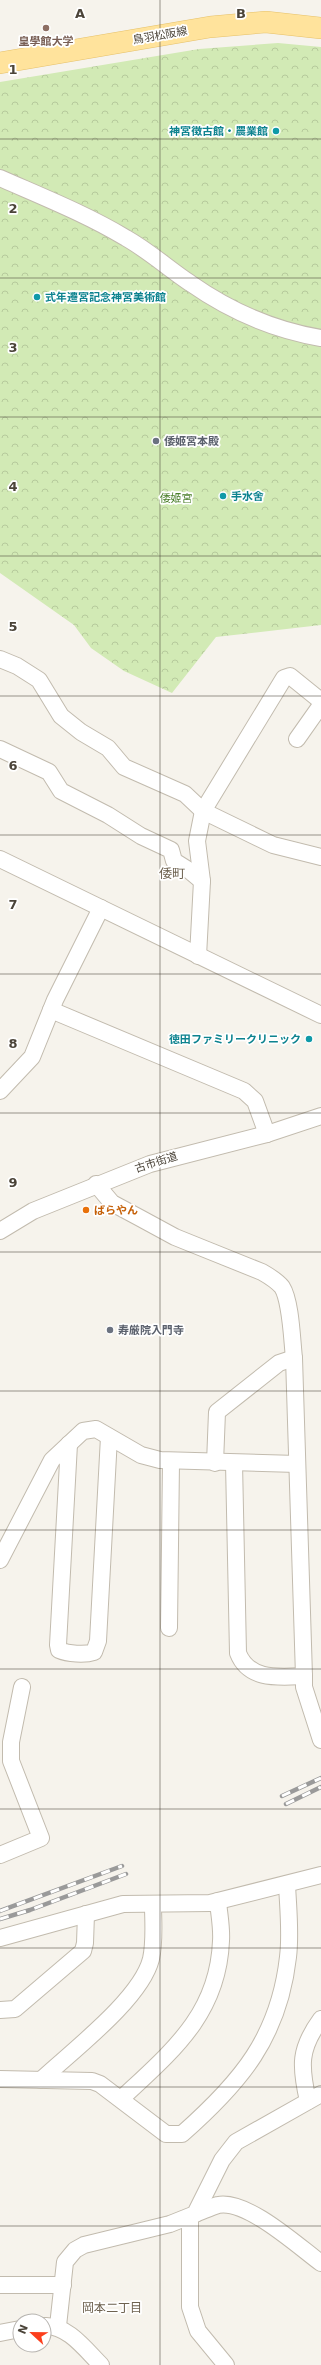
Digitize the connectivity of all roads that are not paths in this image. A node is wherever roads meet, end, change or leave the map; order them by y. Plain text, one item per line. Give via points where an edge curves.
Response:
1 (321, 28) edge
2 (0, 64) edge
3 (0, 178) edge
4 (321, 338) edge
5 (0, 659) edge
6 (321, 701) edge
7 (321, 705) edge
8 (296, 739) dead end
9 (0, 749) edge
10 (203, 811) junction
11 (321, 857) edge
12 (0, 859) edge
13 (202, 881) junction
14 (102, 908) junction
15 (198, 956) junction
16 (51, 1010) junction
17 (321, 1015) edge
18 (0, 1091) edge
19 (321, 1116) edge
20 (267, 1134) junction
21 (96, 1184) junction
22 (0, 1231) edge
23 (294, 1358) junction
24 (109, 1438) junction
25 (69, 1444) junction
26 (171, 1462) junction
27 (214, 1462) junction
28 (234, 1463) junction
29 (298, 1464) junction
30 (0, 1560) edge
31 (170, 1628) dead end
32 (304, 1676) junction
33 (22, 1687) dead end
34 (321, 1740) edge
35 (0, 1855) edge
36 (321, 1875) edge
37 (287, 1884) junction
38 (218, 1901) junction
39 (153, 1904) junction
40 (86, 1914) junction
41 (0, 1938) edge
42 (0, 2010) edge
43 (321, 2019) edge
44 (0, 2080) edge
45 (41, 2080) junction
46 (314, 2098) edge
47 (121, 2099) junction
48 (193, 2216) junction
49 (321, 2263) edge
50 (0, 2285) edge
51 (63, 2285) junction
52 (52, 2323) edge
53 (52, 2327) edge
54 (12, 2331) edge
55 (0, 2333) edge
56 (101, 2365) edge
57 (226, 2365) edge

1 - 2 main road, 鳥羽松阪線 via 266,22 210,27
3 - 4 street via 89,216 240,313 289,331
5 - 10 street via 39,680 61,716 108,748 124,767 185,794
6 - 10 street via 290,676 284,678
7 - 8 street
9 - 13 street via 49,772 61,791 171,850 174,861
10 - 11 street via 273,846
10 - 13 street via 197,841
12 - 14 street
13 - 15 street
14 - 15 street
14 - 16 street
15 - 17 street
16 - 18 street via 30,1060
16 - 20 street via 244,1092 255,1101
19 - 20 street, 古市街道
20 - 21 street, 古市街道 via 179,1155
21 - 22 street, 古市街道 via 33,1211
21 - 23 street via 112,1203 175,1237 244,1264 273,1279 282,1287 284,1294
23 - 27 street via 279,1363 217,1412
23 - 29 street
24 - 25 street via 96,1429 88,1428
24 - 25 street via 98,1641 94,1652 89,1654 63,1652 59,1650 58,1645
24 - 26 street via 141,1455
25 - 30 street via 52,1460
26 - 27 street
26 - 31 street
27 - 28 street
28 - 29 street
28 - 32 street via 238,1653 241,1662 247,1668 267,1678
29 - 32 street
32 - 34 street via 304,1687
33 - 35 street via 12,1735 11,1761 41,1838
36 - 37 street
37 - 38 street
37 - 47 street via 288,1956 280,1998 264,2038 233,2086 182,2134 166,2134
38 - 39 street
38 - 47 street via 221,1940 219,1962 214,1984 204,2006 191,2030 172,2052
39 - 40 street via 123,1904
39 - 45 street via 154,1945 151,1960 141,1982 124,2004
40 - 41 street
40 - 42 street via 83,1951 15,2009
43 - 46 street via 309,2038 301,2062
44 - 45 street
45 - 47 street via 92,2082 100,2084
46 - 48 street via 236,2142 222,2160
48 - 49 street via 219,2205 252,2212
48 - 51 street via 157,2228 84,2245 65,2262
48 - 57 street via 190,2307 198,2332
50 - 51 street
51 - 52 street
53 - 56 street
54 - 55 street

